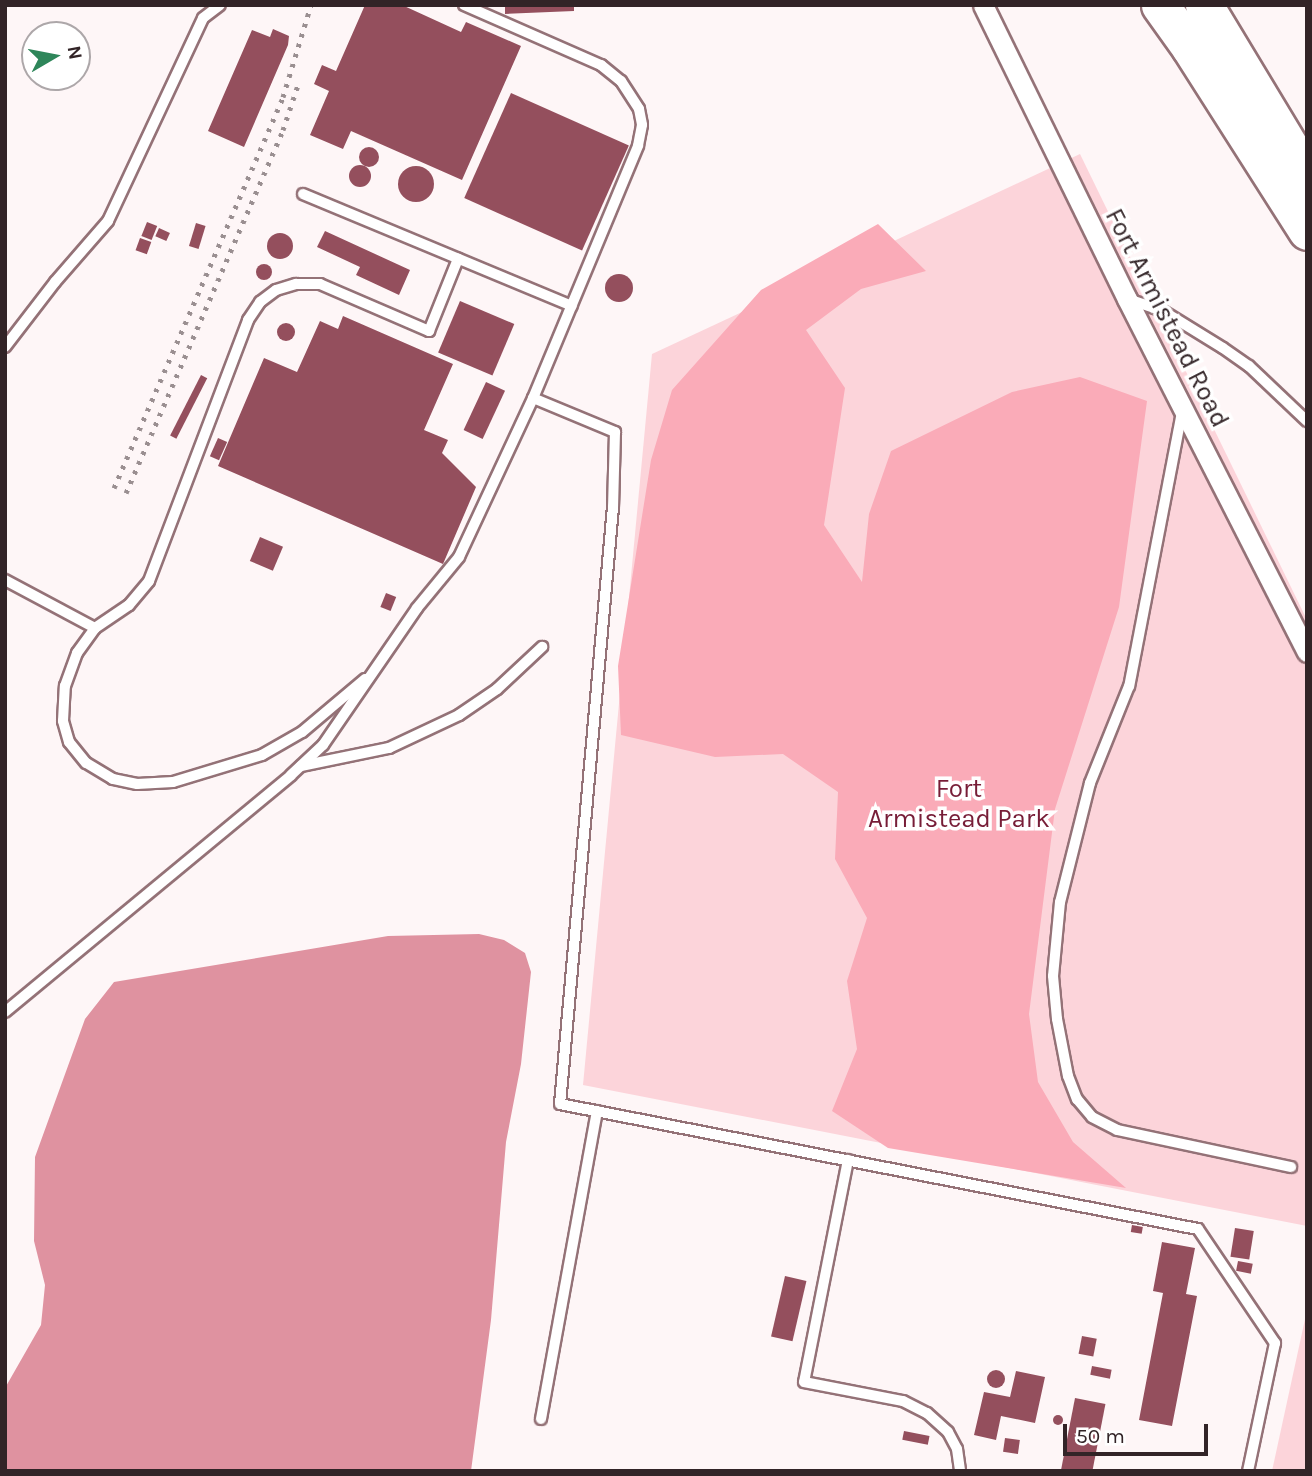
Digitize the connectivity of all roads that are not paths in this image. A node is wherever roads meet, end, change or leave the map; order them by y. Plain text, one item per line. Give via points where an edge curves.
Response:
1 (220, 5) edge
2 (464, 5) edge
3 (983, 5) edge
4 (1160, 5) edge
5 (1204, 5) edge
6 (1307, 176) edge
7 (303, 194) dead end
8 (1307, 231) edge
9 (458, 259) junction
10 (1127, 299) junction
11 (572, 306) junction
12 (5, 347) edge
13 (533, 398) junction
14 (1182, 408) junction
15 (1307, 421) edge
16 (5, 580) edge
17 (95, 628) junction
18 (542, 647) dead end
19 (1307, 652) edge
20 (376, 670) junction
21 (301, 766) junction
22 (5, 1012) edge
23 (597, 1111) junction
24 (848, 1160) junction
25 (1291, 1167) dead end
26 (541, 1419) dead end
27 (960, 1471) edge
28 (1248, 1471) edge

1 - 12 lane via 203,18 108,222
2 - 11 lane via 601,65 621,81 639,109 638,146
3 - 10 street, Fort Armistead Road
4 - 8 highway
5 - 6 highway
7 - 9 lane
9 - 11 lane
9 - 17 lane via 429,331 320,284 296,284 276,290 260,302 248,320 149,581 128,605
10 - 14 street, Fort Armistead Road
10 - 15 lane via 1163,311 1223,348
11 - 13 lane
13 - 20 lane via 459,557 417,608
13 - 23 lane via 615,432 613,507 560,1104
14 - 19 street, Fort Armistead Road
14 - 25 lane via 1129,686 1090,783 1060,902 1053,975 1057,1019 1068,1076 1077,1099 1092,1116 1117,1129
16 - 17 lane
17 - 20 lane via 77,653 65,686 63,721 69,742 86,763 113,779 137,784 173,782 262,755 302,732
18 - 21 lane via 478,703 422,733 389,748
20 - 21 lane via 323,745
21 - 22 lane
23 - 24 lane
23 - 26 lane
24 - 27 lane via 804,1382 903,1401 926,1413 948,1432 957,1449
24 - 28 lane via 1198,1229 1275,1343

